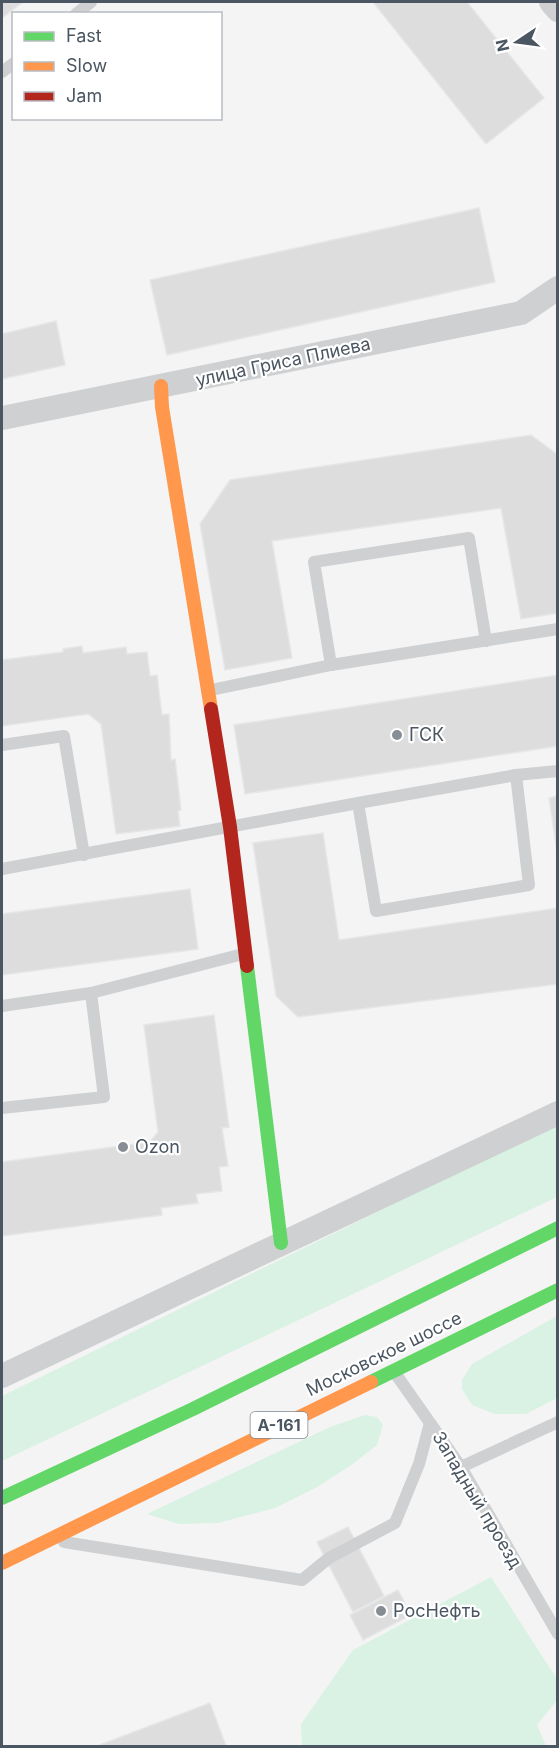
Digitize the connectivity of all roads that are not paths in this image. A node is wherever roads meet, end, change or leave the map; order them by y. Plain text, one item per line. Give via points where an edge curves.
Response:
1 (91, 2) edge
2 (551, 2) edge
3 (558, 10) edge
4 (78, 12) edge
5 (558, 288) edge
6 (161, 386) junction
7 (2, 418) edge
8 (558, 629) edge
9 (486, 640) junction
10 (330, 665) junction
11 (209, 691) junction
12 (2, 745) edge
13 (558, 771) edge
14 (516, 775) junction
15 (358, 803) junction
16 (230, 827) junction
17 (84, 855) junction
18 (2, 869) edge
19 (246, 953) junction
20 (91, 993) junction
21 (2, 1006) edge
22 (2, 1108) edge
23 (558, 1113) edge
24 (558, 1228) edge
25 (281, 1244) junction
26 (558, 1290) edge
27 (392, 1370) junction
28 (2, 1376) edge
29 (558, 1422) edge
30 (430, 1423) junction
31 (461, 1467) junction
32 (2, 1498) edge
33 (48, 1539) junction
34 (2, 1563) edge
35 (558, 1634) edge

1 - 4 lane
2 - 3 street
5 - 6 street, улица Гриса Плиева via 521,313
6 - 7 street, улица Гриса Плиева
6 - 11 main road
8 - 9 lane
9 - 10 lane
9 - 10 lane via 470,538 314,562
10 - 11 lane
11 - 16 main road
12 - 17 lane via 64,736
13 - 14 lane
14 - 15 lane
14 - 15 lane via 529,885 518,887 376,911
15 - 16 lane
16 - 17 lane
16 - 19 main road
17 - 18 lane
19 - 20 lane
19 - 25 main road
20 - 21 lane
20 - 22 lane via 104,1097
23 - 25 street
24 - 32 main road, Московское шоссе via 193,1409
25 - 28 street
26 - 27 main road, Московское шоссе / А-161
27 - 30 lane, Западный проезд
27 - 33 main road, Московское шоссе / А-161
29 - 31 lane
30 - 31 lane, Западный проезд
30 - 33 lane via 419,1464 395,1523 328,1558 302,1580
31 - 35 lane, Западный проезд
33 - 34 main road, Московское шоссе / А-161

